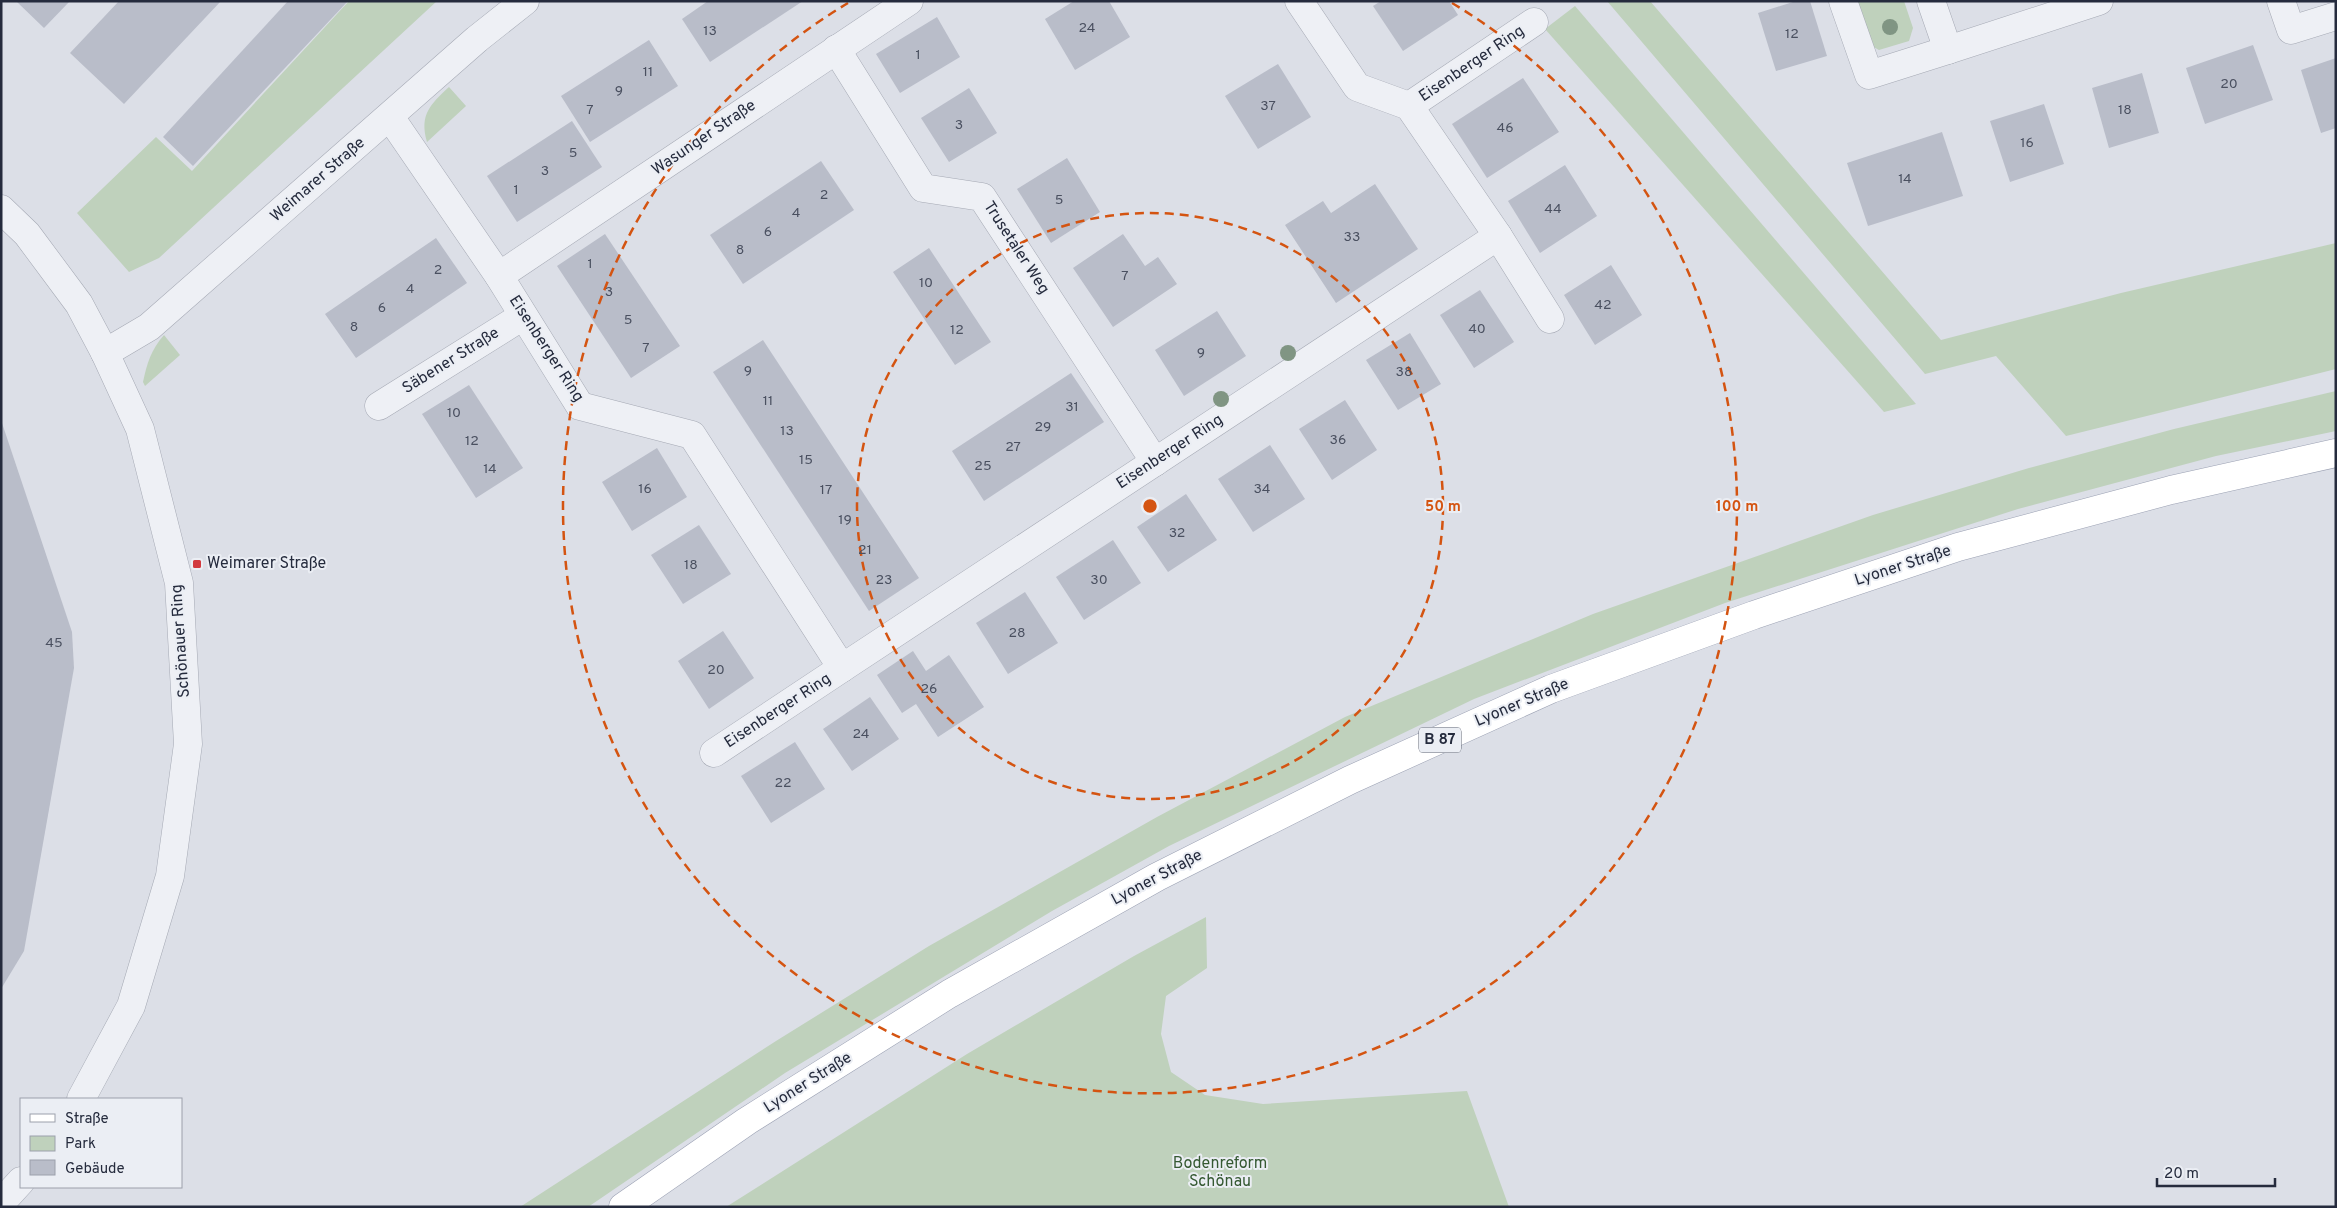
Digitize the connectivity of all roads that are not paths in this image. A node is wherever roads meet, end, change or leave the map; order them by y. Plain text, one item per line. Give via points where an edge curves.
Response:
1 (525, 1) edge
2 (909, 1) edge
3 (1300, 1) edge
4 (1843, 1) edge
5 (1931, 1) edge
6 (2099, 1) edge
7 (2281, 1) edge
8 (2336, 16) edge
9 (1534, 22) dead end
10 (836, 49) junction
11 (1948, 50) junction
12 (1409, 106) junction
13 (390, 117) junction
14 (1, 209) edge
15 (1498, 236) junction
16 (499, 276) junction
17 (523, 316) junction
18 (1550, 319) dead end
19 (105, 353) junction
20 (379, 406) dead end
21 (2336, 453) edge
22 (1155, 462) junction
23 (842, 668) junction
24 (714, 753) dead end
25 (82, 1098) edge
26 (20, 1182) edge
27 (1, 1203) edge
28 (623, 1207) edge

1 - 13 street, Weimarer Straße
2 - 10 street, Wasunger Straße
3 - 12 street, Eisenberger Ring via 1357,87
4 - 11 street via 1869,74
5 - 11 street
6 - 11 street
7 - 8 street via 2291,30
9 - 12 street, Eisenberger Ring
10 - 16 street, Wasunger Straße
10 - 22 street, Trusetaler Weg via 923,188 982,197
12 - 15 street, Eisenberger Ring
13 - 16 street, Eisenberger Ring
13 - 19 street, Weimarer Straße via 150,327
14 - 19 street, Schönauer Ring via 27,234 79,304
15 - 18 street, Eisenberger Ring
15 - 22 street, Eisenberger Ring
16 - 17 street, Eisenberger Ring
17 - 20 street, Säbener Straße
17 - 23 street, Eisenberger Ring via 580,406 692,435
19 - 25 street, Schönauer Ring via 140,429 179,584 188,744 170,876 131,1006
21 - 28 main road, Lyoner Straße / B 87 via 2171,490 1958,547 1754,615 1551,690 1350,780 1157,877 949,994 747,1121
22 - 23 street, Eisenberger Ring
23 - 24 street, Eisenberger Ring
26 - 27 street

